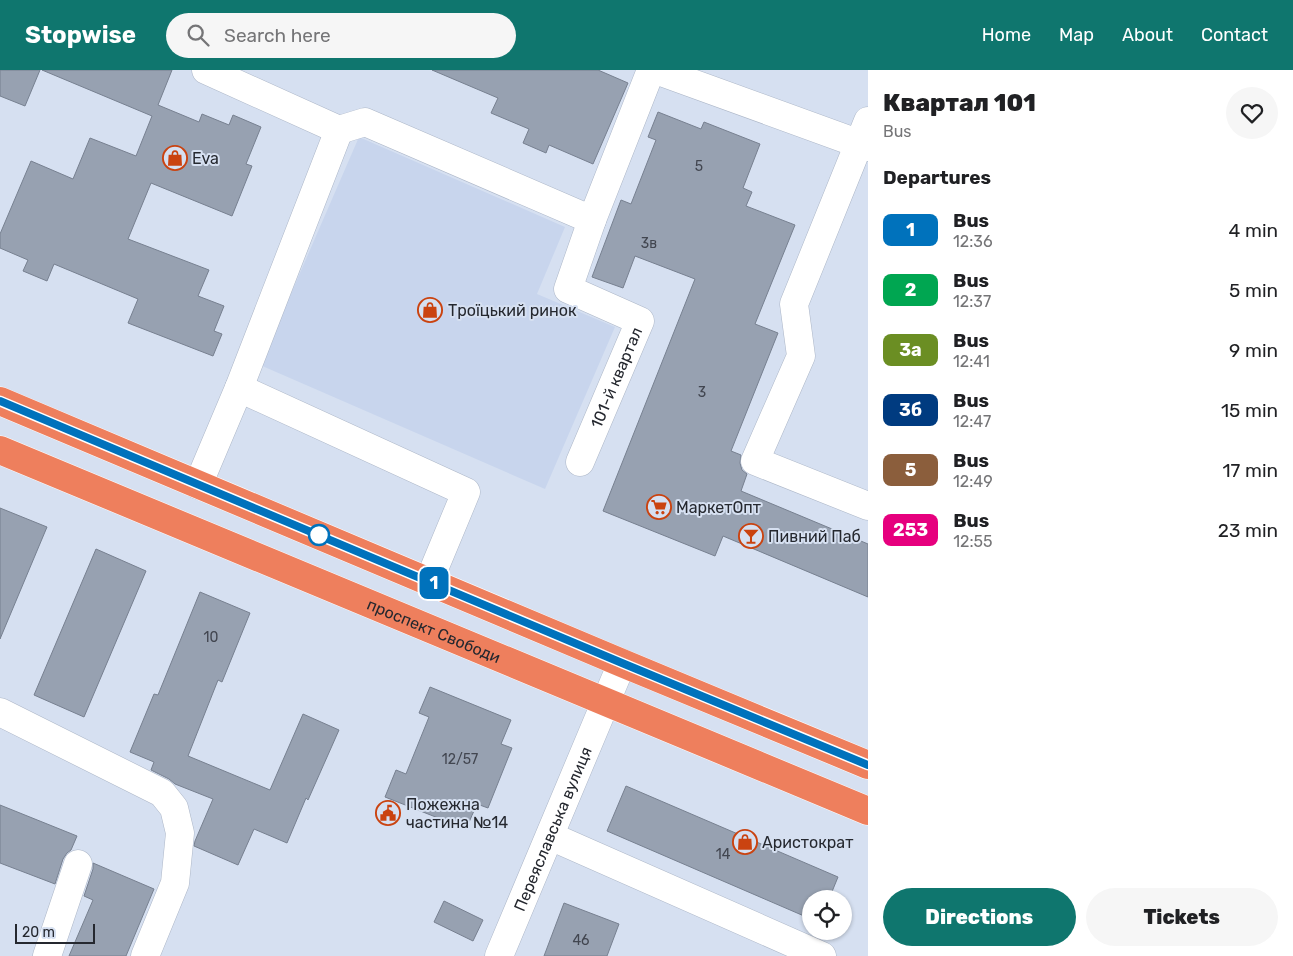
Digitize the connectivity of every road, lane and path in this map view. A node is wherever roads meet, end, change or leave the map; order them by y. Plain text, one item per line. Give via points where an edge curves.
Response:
1 (206, 70) edge
2 (651, 70) edge
3 (656, 70) edge
4 (339, 130) junction
5 (865, 137) edge
6 (592, 220) junction
7 (239, 388) junction
8 (0, 401) edge
9 (0, 450) edge
10 (580, 462) dead end
11 (198, 485) junction
12 (868, 506) edge
13 (429, 581) junction
14 (622, 663) junction
15 (606, 701) junction
16 (0, 712) edge
17 (868, 765) edge
18 (868, 811) edge
19 (550, 836) junction
20 (78, 864) dead end
21 (46, 956) edge
22 (145, 956) edge
23 (499, 956) edge
24 (822, 956) edge

1 - 4 street
2 - 6 street
3 - 5 street
4 - 6 street via 365,122
4 - 7 street
5 - 12 street via 794,304 800,356 755,461
6 - 10 street, 101-й квартал via 568,289 640,321
7 - 11 street
7 - 13 street via 466,492
8 - 11 highway
9 - 15 highway, проспект Свободи
11 - 13 highway
13 - 14 highway
14 - 15 street, Переяславська вулиця
14 - 17 highway
15 - 18 highway, проспект Свободи
15 - 19 street, Переяславська вулиця
16 - 22 street via 162,793 174,808 180,834 175,883
19 - 23 street, Переяславська вулиця
19 - 24 street
20 - 21 street

